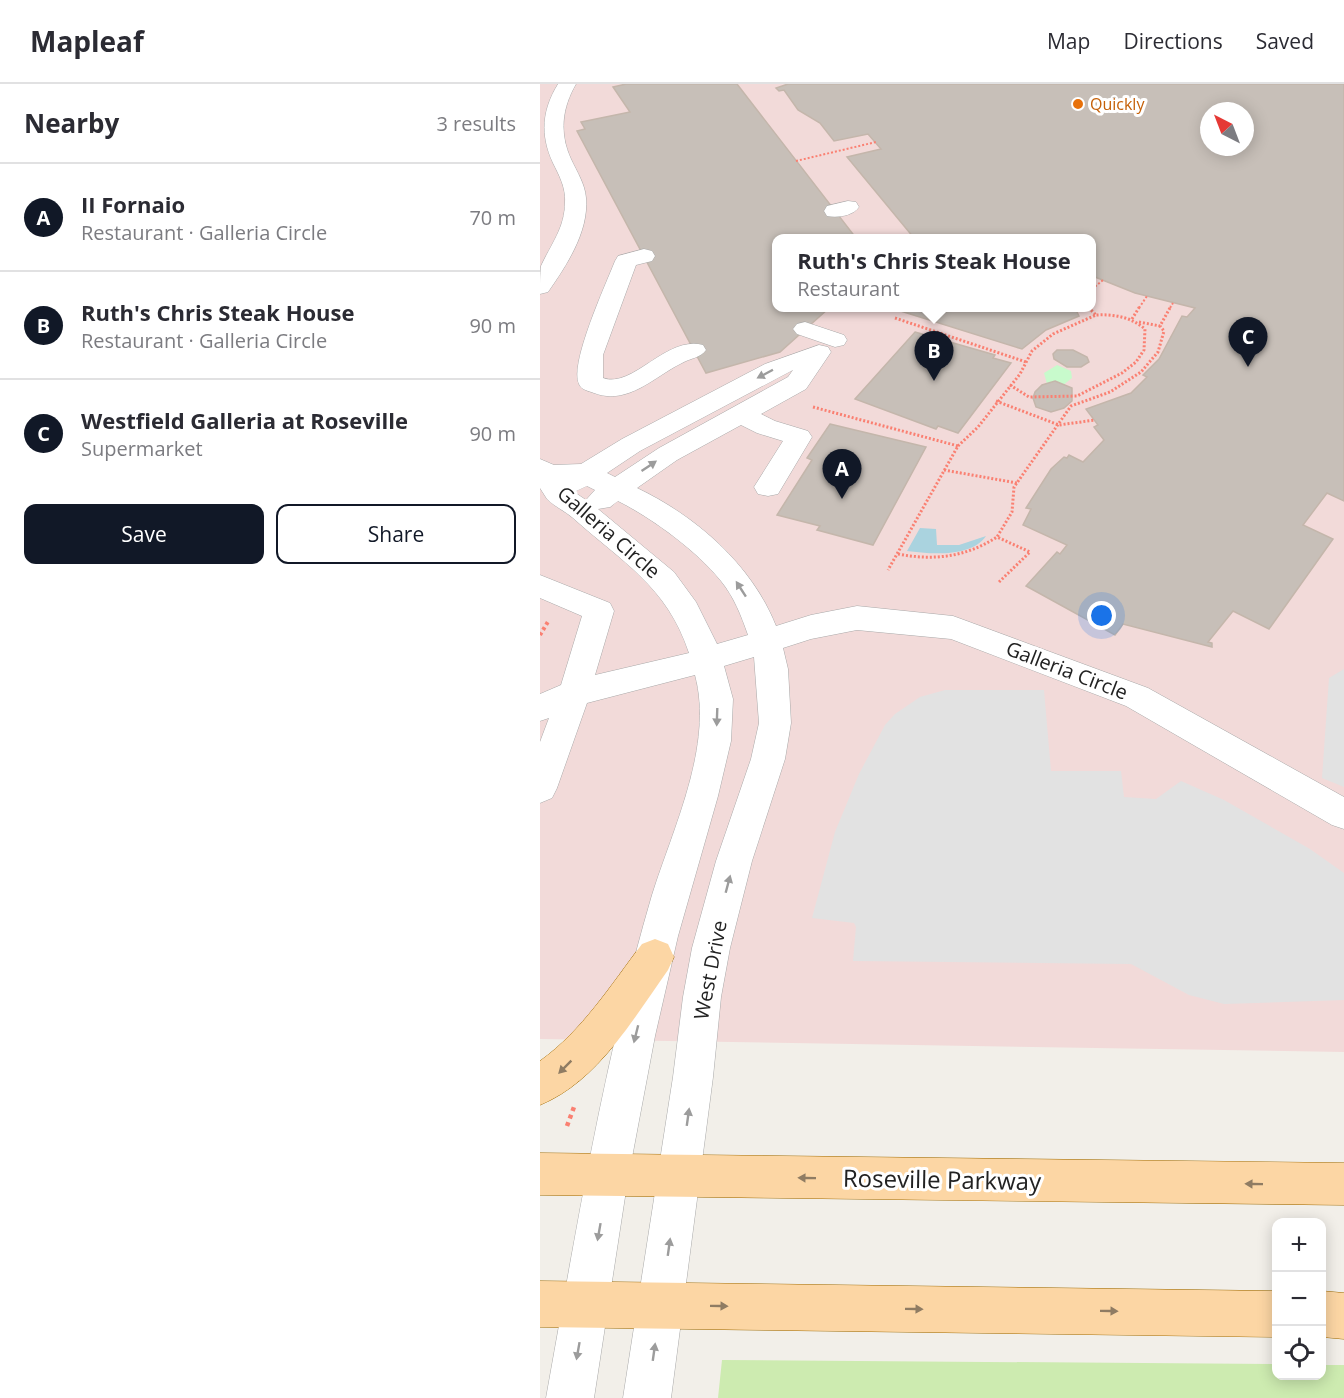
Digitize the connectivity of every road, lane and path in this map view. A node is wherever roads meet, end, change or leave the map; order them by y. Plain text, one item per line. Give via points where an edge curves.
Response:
1 (567, 84) edge
2 (876, 142) dead end
3 (796, 161) dead end
4 (644, 256) dead end
5 (1103, 280) dead end
6 (1096, 286) edge
7 (540, 287) edge
8 (1147, 296) dead end
9 (1173, 303) dead end
10 (1093, 312) edge
11 (1096, 315) junction
12 (896, 318) dead end
13 (1132, 320) junction
14 (1138, 322) junction
15 (1160, 326) junction
16 (805, 329) dead end
17 (835, 340) dead end
18 (694, 350) dead end
19 (1026, 362) junction
20 (1010, 385) junction
21 (996, 401) junction
22 (804, 405) dead end
23 (740, 414) junction
24 (1095, 420) dead end
25 (1059, 425) junction
26 (958, 446) junction
27 (944, 470) junction
28 (584, 473) junction
29 (549, 479) edge
30 (1017, 483) junction
31 (768, 487) dead end
32 (614, 490) junction
33 (584, 512) junction
34 (997, 537) junction
35 (898, 554) junction
36 (888, 570) dead end
37 (999, 582) dead end
38 (540, 586) edge
39 (766, 641) junction
40 (707, 660) junction
41 (574, 693) junction
42 (540, 708) edge
43 (540, 788) edge
44 (1344, 814) edge
45 (655, 957) junction
46 (540, 1085) edge
47 (576, 1103) dead end
48 (567, 1126) dead end
49 (540, 1174) edge
50 (609, 1175) junction
51 (680, 1175) junction
52 (1344, 1184) edge
53 (540, 1304) edge
54 (586, 1305) junction
55 (660, 1305) junction
56 (1272, 1314) edge
57 (1326, 1314) edge
58 (1344, 1316) edge
59 (570, 1398) edge
60 (647, 1398) edge

1 - 7 street via 553,112 553,131 555,146 575,191 575,213 567,239
2 - 3 path
4 - 18 street via 626,261 591,355 590,382 608,389 631,384 674,357
5 - 6 path
8 - 13 path
9 - 15 path
10 - 11 path
11 - 13 path via 1111,314
11 - 19 path via 1053,334 1032,351
12 - 19 path
13 - 14 path
14 - 15 path
14 - 20 path via 1145,330 1144,350 1136,362 1077,396 1029,397
15 - 25 path via 1164,331 1158,352 1141,372 1110,392 1071,406
16 - 17 street
19 - 20 path
20 - 21 path
21 - 25 path
21 - 26 path via 978,427
22 - 26 path
23 -> 28 street via 797,383 819,352 774,369
23 - 31 street via 766,427 799,436
32 -> 23 street
24 - 25 path
25 - 30 path
26 - 27 path
27 - 30 path
27 - 35 path
28 - 29 street, Galleria Circle
28 - 32 street, Galleria Circle
29 - 33 street, Galleria Circle
30 - 34 path via 1012,512
32 - 33 street
39 -> 32 street, Galleria Circle via 753,606 731,573 667,519
33 - 40 street, Galleria Circle via 649,565 682,601
34 - 35 path via 972,553 934,558
34 - 37 path via 1030,552
35 - 36 path
38 - 41 street via 599,611
39 - 40 street, Galleria Circle
39 - 44 street, Galleria Circle via 857,618 953,628 1137,697
51 -> 39 street, West Drive via 711,948 734,861 768,759 775,723
40 - 41 street
40 -> 45 street via 718,703 717,731
41 - 42 street
41 - 43 street
45 -> 46 main road via 601,1030 558,1074
45 -> 50 street via 630,1056
47 - 48 path
49 - 50 main road, Roseville Parkway
50 - 51 main road, Roseville Parkway
50 -> 54 street
52 -> 51 main road, Roseville Parkway
55 -> 51 street, West Drive
53 - 54 main road
54 - 55 main road
54 -> 59 street
55 -> 56 main road
60 -> 55 street, West Drive
57 - 58 main road

